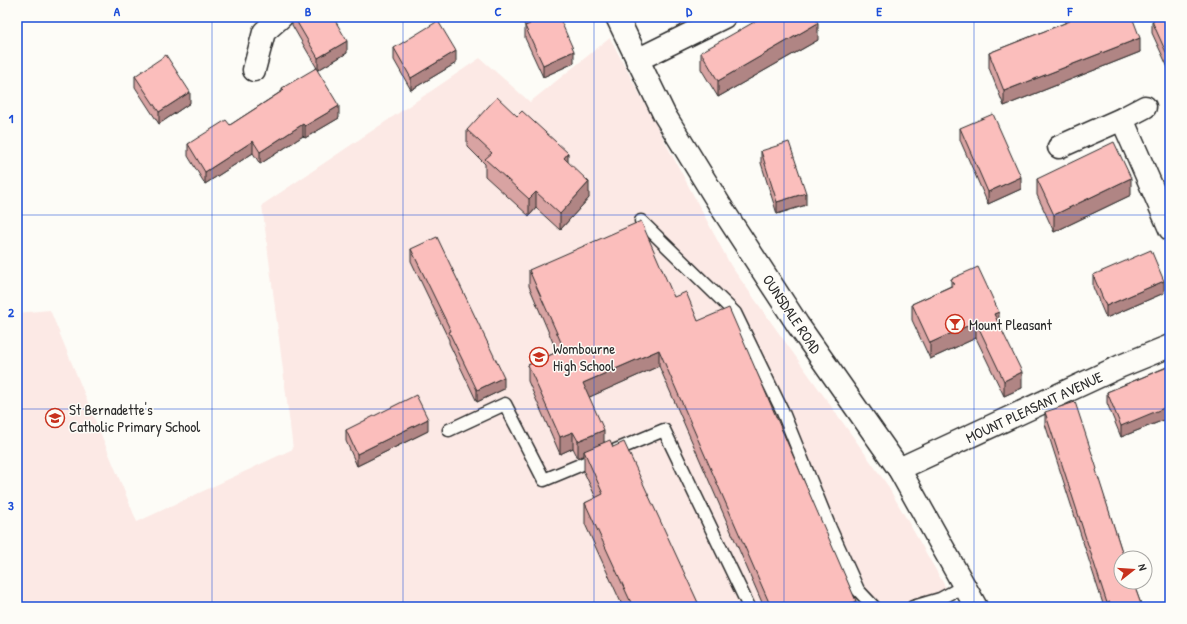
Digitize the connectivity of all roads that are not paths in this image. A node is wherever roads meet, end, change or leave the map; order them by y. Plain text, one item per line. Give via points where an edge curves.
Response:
1 (281, 17) edge
2 (617, 17) edge
3 (724, 17) edge
4 (637, 60) junction
5 (254, 70) dead end
6 (1145, 107) dead end
7 (1122, 119) junction
8 (1059, 146) dead end
9 (641, 221) edge
10 (1170, 229) edge
11 (1170, 346) edge
12 (449, 430) dead end
13 (899, 469) junction
14 (964, 586) junction
15 (749, 607) edge
16 (874, 607) edge
17 (912, 607) edge
18 (976, 607) edge

1 - 5 street via 264,32
2 - 4 street, OUNSDALE ROAD
3 - 4 street
4 - 13 street, OUNSDALE ROAD via 664,114 723,210 798,325
6 - 7 street
7 - 8 street
7 - 10 street
9 - 16 lane via 735,313 782,410 858,590
11 - 13 street, MOUNT PLEASANT AVENUE via 1121,366
12 - 15 lane via 505,404 544,480 664,430
13 - 14 street, OUNSDALE ROAD
14 - 17 lane via 940,599
14 - 18 street, OUNSDALE ROAD

